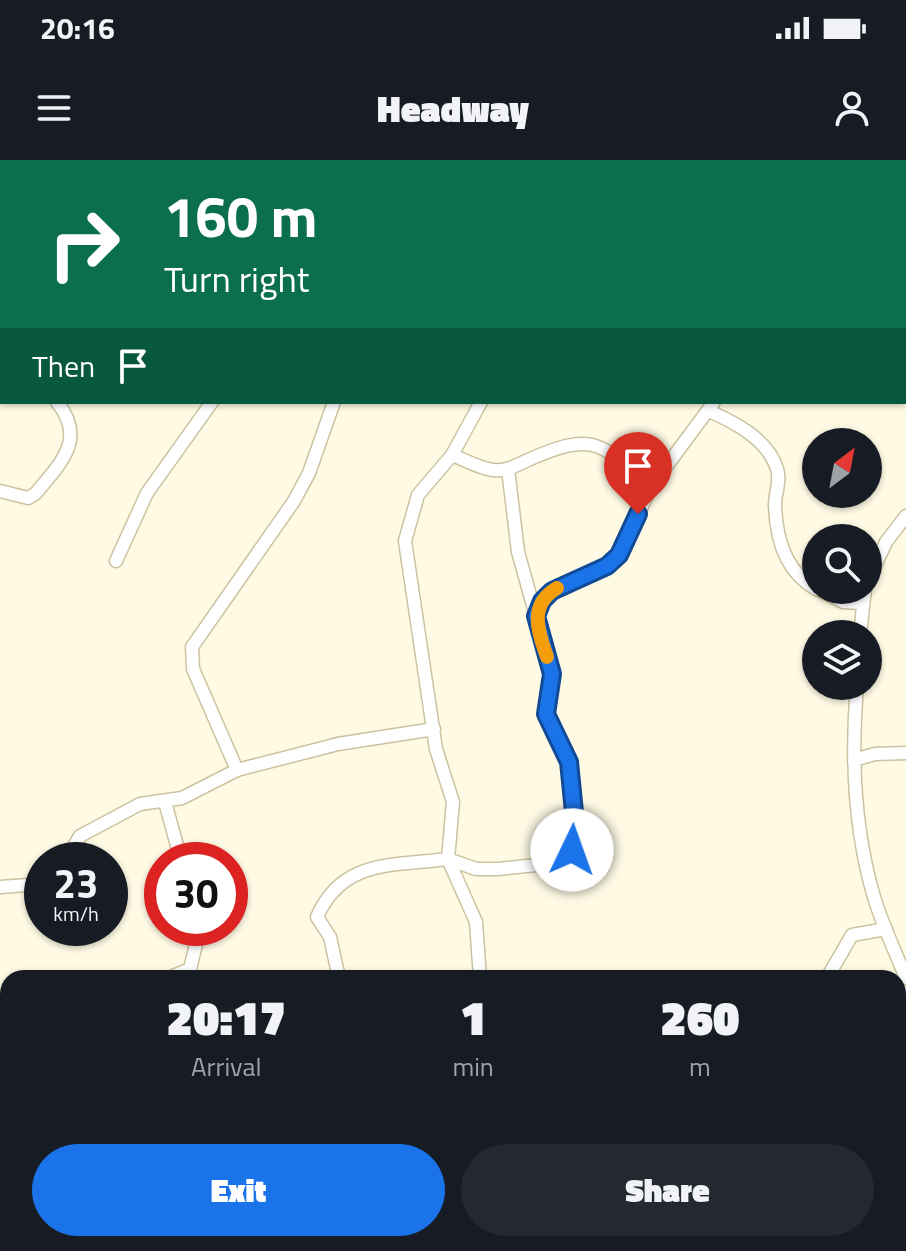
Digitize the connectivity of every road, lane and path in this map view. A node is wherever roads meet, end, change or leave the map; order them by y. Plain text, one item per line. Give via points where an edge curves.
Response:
1 (59, 404) edge
2 (211, 404) edge
3 (333, 404) edge
4 (480, 404) edge
5 (711, 406) edge
6 (452, 455) junction
7 (508, 469) junction
8 (651, 487) junction
9 (0, 491) edge
10 (906, 516) edge
11 (882, 551) edge
12 (116, 561) dead end
13 (802, 578) edge
14 (536, 616) junction
15 (856, 700) edge
16 (434, 729) junction
17 (906, 753) edge
18 (854, 760) junction
19 (237, 770) junction
20 (165, 802) junction
21 (75, 842) edge
22 (176, 842) edge
23 (448, 859) junction
24 (24, 885) edge
25 (0, 887) edge
26 (886, 929) junction
27 (196, 946) edge
28 (188, 970) edge
29 (337, 970) edge
30 (479, 970) edge
31 (832, 970) edge
32 (903, 970) edge

1 - 9 street via 73,432 66,453 35,494 28,498
2 - 12 street via 147,493
3 - 19 street via 294,501 192,647 193,669
4 - 6 street
5 - 8 street
5 - 13 street via 747,431 777,466 775,505 786,561
6 - 7 street via 493,470
6 - 16 street via 418,495 405,541
7 - 8 street via 565,443 588,443 611,450
7 - 14 street via 518,552
8 - 14 street via 619,555 607,566 552,591
10 - 11 street
14 - 23 street via 552,674 546,714 569,762 576,832 572,850 555,863 498,869 476,869
15 - 18 street
16 - 19 street via 338,744
16 - 23 street via 453,802
17 - 18 street
18 - 26 street via 862,849
19 - 20 street
20 - 21 street via 140,804
20 - 22 street
23 - 29 street via 365,870 334,886 317,917 330,937
23 - 30 street via 476,922
24 - 25 street
26 - 31 street via 852,935
26 - 32 street
27 - 28 street

